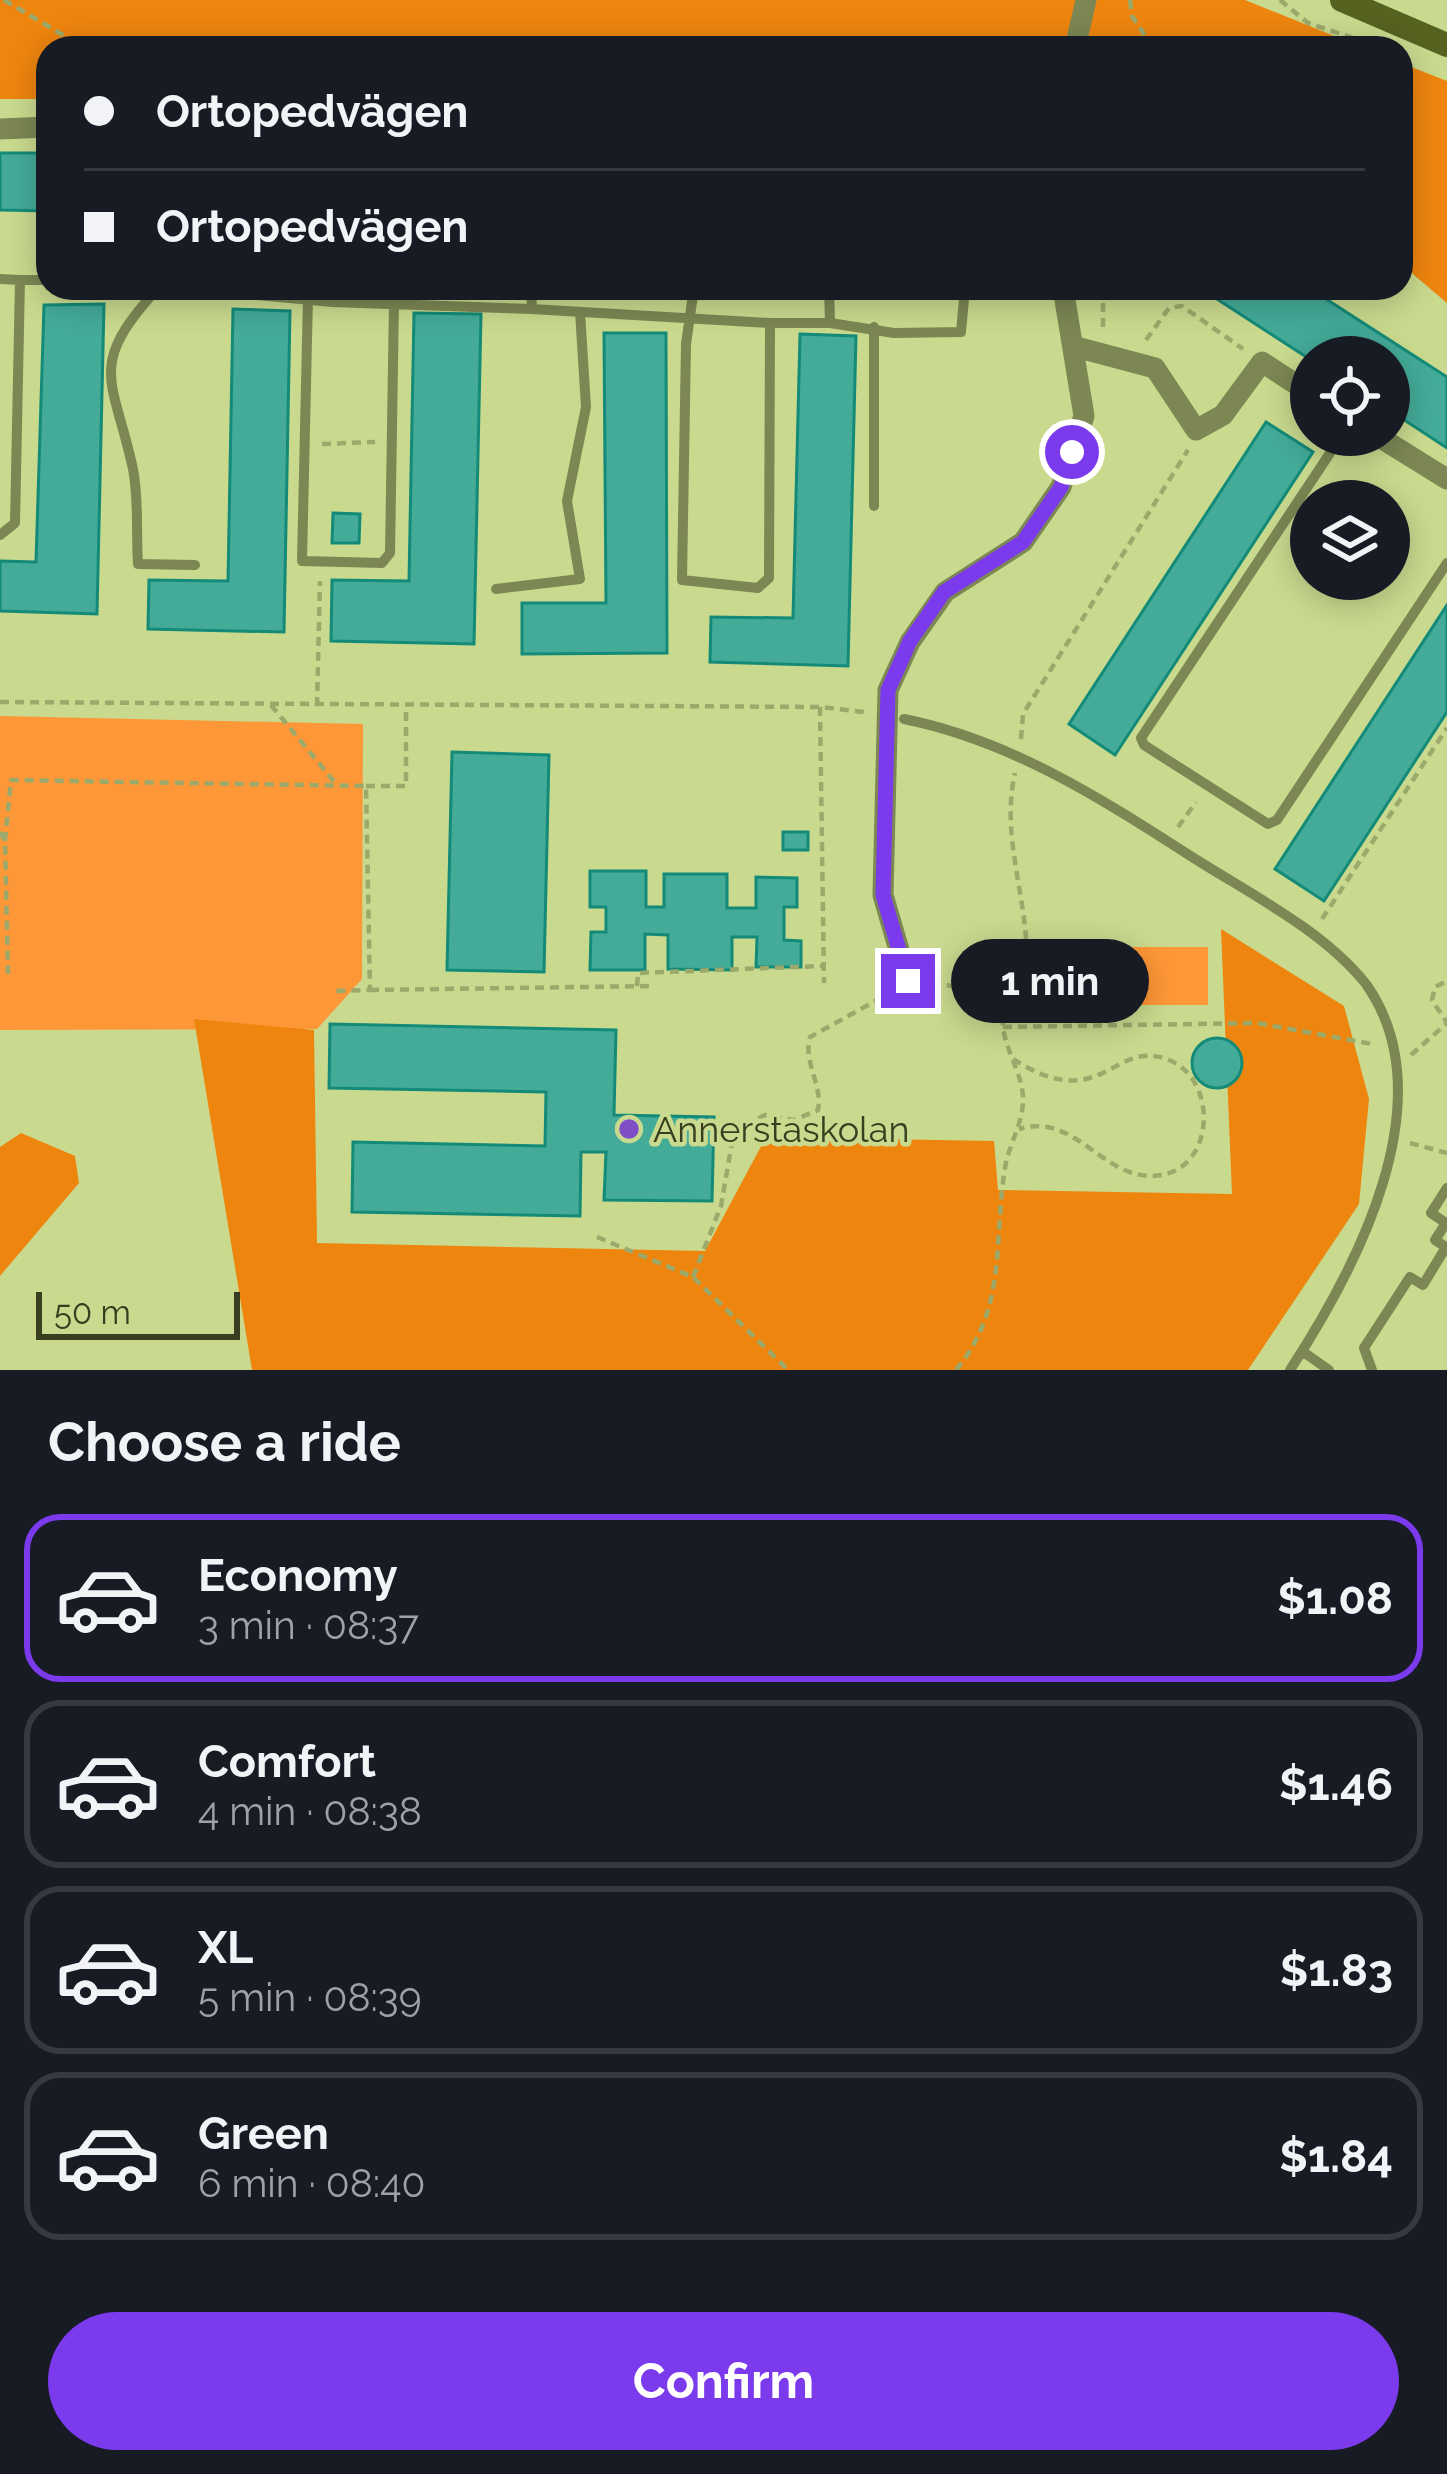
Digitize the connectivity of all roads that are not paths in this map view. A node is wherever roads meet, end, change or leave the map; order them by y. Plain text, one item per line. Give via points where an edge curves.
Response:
1 (1086, 0) edge
2 (1342, 0) edge
3 (1078, 36) edge
4 (1447, 45) edge
5 (36, 128) edge
6 (0, 129) edge
7 (0, 279) edge
8 (20, 280) junction
9 (36, 280) edge
10 (148, 300) edge
11 (308, 300) edge
12 (360, 300) edge
13 (532, 300) edge
14 (693, 300) edge
15 (829, 300) edge
16 (964, 300) edge
17 (1066, 300) edge
18 (394, 302) junction
19 (532, 309) junction
20 (580, 312) junction
21 (692, 318) junction
22 (770, 323) junction
23 (830, 323) junction
24 (874, 327) junction
25 (1076, 346) junction
26 (1290, 380) edge
27 (1328, 456) edge
28 (1410, 456) edge
29 (1447, 478) edge
30 (874, 506) dead end
31 (0, 536) edge
32 (1447, 563) edge
33 (195, 566) dead end
34 (496, 590) dead end
35 (904, 718) dead end
36 (908, 981) road end
37 (1447, 1188) edge
38 (1446, 1223) edge
39 (1302, 1352) junction
40 (1289, 1370) edge
41 (1329, 1370) edge
42 (1369, 1370) edge

1 - 3 street
2 - 4 street
5 - 6 street
7 - 8 lane
8 - 9 lane
8 - 31 lane via 15,523
10 - 33 lane via 118,334 110,393 133,471 138,565
11 - 18 lane via 302,561 382,563 391,553
12 - 18 lane
13 - 19 lane
14 - 21 lane
15 - 23 lane
16 - 24 lane via 961,332
17 - 25 street
18 - 19 lane
19 - 20 lane
20 - 21 lane
20 - 34 lane via 586,407 567,501 580,579
21 - 22 lane
21 - 22 lane via 682,580 726,588 758,588 770,578
22 - 23 lane
23 - 24 lane
24 - 30 lane
25 - 26 street via 1155,368 1196,430 1223,416 1262,362
25 - 36 street via 1084,416 1061,487 1023,542 944,592 888,690 883,895
27 - 32 lane via 1141,737 1144,745 1268,824 1277,820
28 - 29 street
35 - 39 lane via 1019,754 1312,934 1366,984 1396,1040 1399,1142 1355,1252
37 - 38 lane via 1432,1213
38 - 42 lane via 1436,1240 1446,1247 1423,1285 1410,1277 1364,1348
39 - 40 lane
39 - 41 lane

